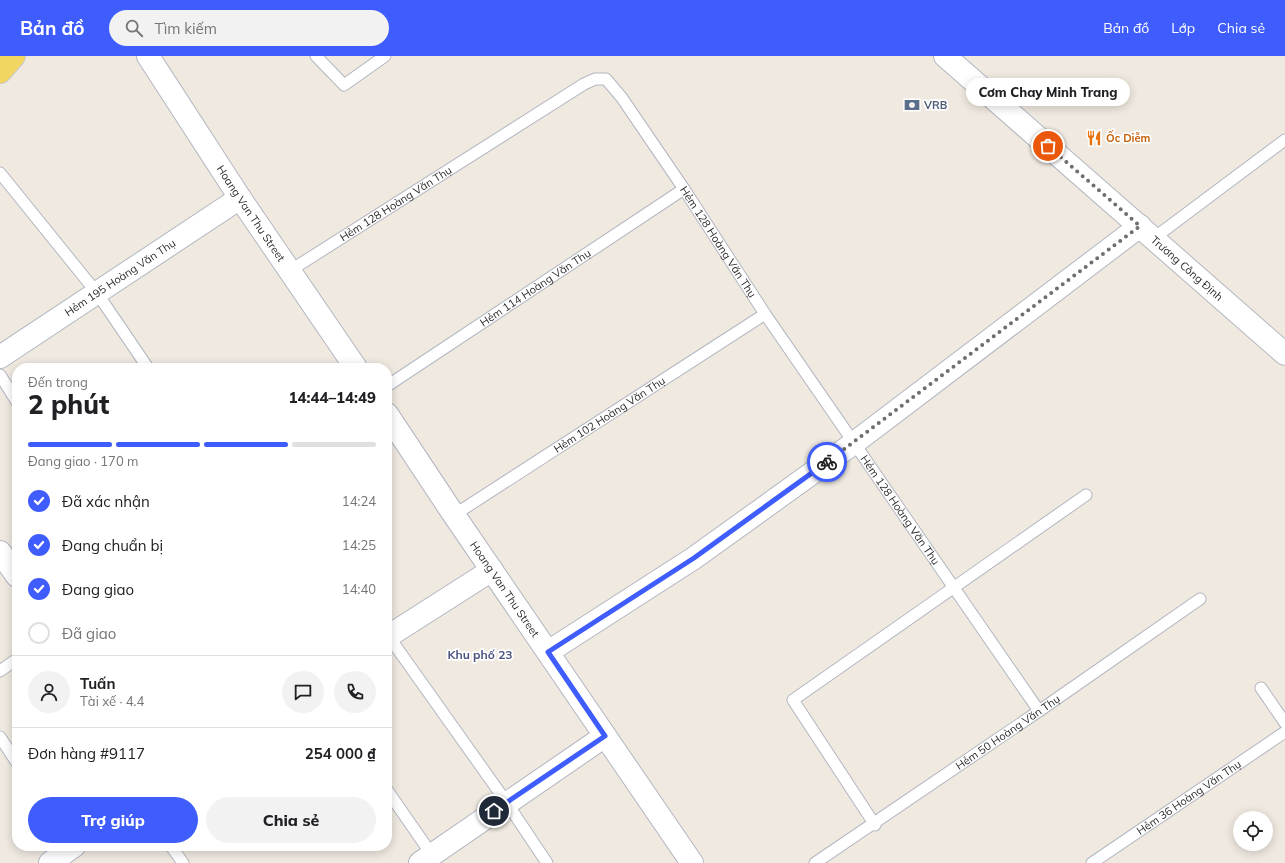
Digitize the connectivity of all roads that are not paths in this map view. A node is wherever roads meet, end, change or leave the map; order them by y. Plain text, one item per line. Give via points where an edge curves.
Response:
1 (14, 56) edge
2 (148, 56) edge
3 (316, 56) edge
4 (386, 56) edge
5 (945, 56) edge
6 (0, 72) edge
7 (1285, 140) edge
8 (0, 173) edge
9 (684, 189) junction
10 (240, 198) junction
11 (1147, 232) junction
12 (290, 270) junction
13 (97, 293) junction
14 (765, 314) junction
15 (1285, 354) edge
16 (0, 357) edge
17 (145, 363) edge
18 (353, 363) edge
19 (0, 375) edge
20 (392, 383) edge
21 (12, 394) edge
22 (392, 422) edge
23 (854, 443) junction
24 (1086, 495) dead end
25 (454, 515) junction
26 (0, 552) edge
27 (12, 569) edge
28 (492, 570) junction
29 (953, 588) junction
30 (1200, 599) dead end
31 (392, 633) edge
32 (392, 643) edge
33 (548, 652) junction
34 (12, 663) edge
35 (0, 671) edge
36 (1261, 688) dead end
37 (1039, 712) junction
38 (1285, 723) edge
39 (1285, 732) edge
40 (605, 736) junction
41 (0, 738) edge
42 (12, 756) edge
43 (392, 799) edge
44 (507, 803) junction
45 (875, 825) dead end
46 (175, 851) edge
47 (426, 859) edge
48 (183, 863) edge
49 (547, 863) edge
50 (692, 863) edge
51 (815, 863) edge
52 (1092, 863) edge

1 - 6 main road
2 - 10 street, Hoang Van Thu Street
3 - 4 lane via 344,85
5 - 11 street, Trương Công Định
7 - 11 lane
8 - 13 lane
9 - 12 lane, Hẻm 128 Hoàng Văn Thụ via 622,98 606,79 594,79
9 - 14 lane, Hẻm 128 Hoàng Văn Thụ
9 - 20 lane, Hẻm 114 Hoàng Văn Thụ
10 - 12 street, Hoang Van Thu Street
10 - 13 street, Hẻm 195 Hoàng Văn Thụ
11 - 15 street, Trương Công Định
11 - 23 street
12 - 18 street, Hoang Van Thu Street
13 - 16 street, Hẻm 195 Hoàng Văn Thụ
13 - 17 lane
14 - 23 lane, Hẻm 128 Hoàng Văn Thụ
14 - 25 lane, Hẻm 102 Hoàng Văn Thụ
19 - 21 lane
22 - 25 street, Hoang Van Thu Street
23 - 29 lane, Hẻm 128 Hoàng Văn Thụ
23 - 33 street via 694,558
24 - 29 lane
25 - 28 street, Hoang Van Thu Street
26 - 27 street
28 - 31 street
28 - 33 street, Hoang Van Thu Street
29 - 37 lane, Hẻm 128 Hoàng Văn Thụ
29 - 45 lane via 793,700
30 - 37 lane, Hẻm 50 Hoàng Văn Thụ
32 - 44 lane
33 - 40 street, Hoang Van Thu Street
34 - 35 lane
36 - 38 lane
37 - 51 lane, Hẻm 50 Hoàng Văn Thụ
39 - 52 lane, Hẻm 36 Hoàng Văn Thụ
40 - 44 street
40 - 50 street, Hoang Van Thu Street
41 - 42 lane
43 - 47 lane
44 - 47 street
44 - 49 lane
46 - 48 lane

